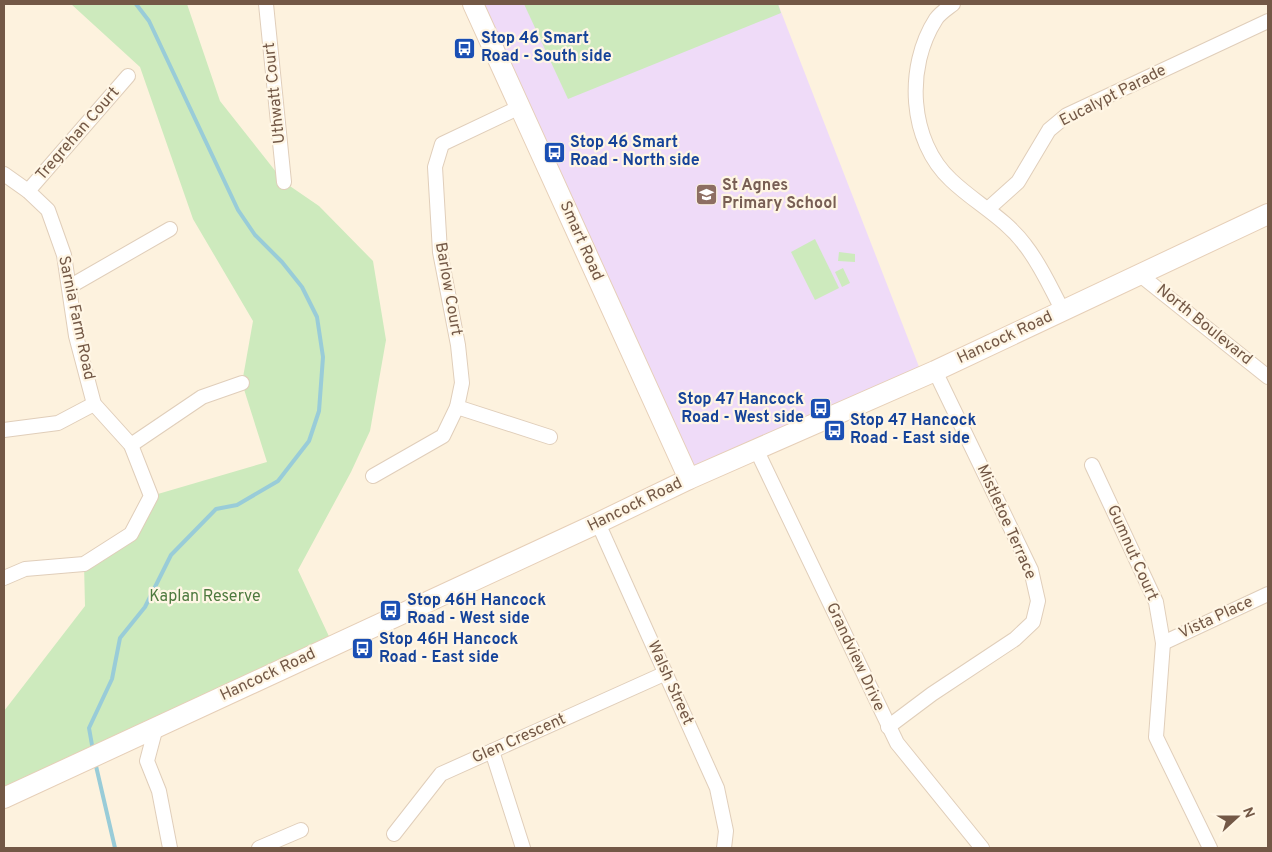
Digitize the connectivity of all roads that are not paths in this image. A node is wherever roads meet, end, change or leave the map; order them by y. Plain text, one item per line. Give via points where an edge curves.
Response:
1 (266, 4) edge
2 (473, 4) edge
3 (953, 4) edge
4 (1268, 21) edge
5 (128, 76) dead end
6 (520, 107) junction
7 (4, 174) edge
8 (284, 182) dead end
9 (28, 191) junction
10 (989, 208) junction
11 (1268, 214) edge
12 (170, 229) dead end
13 (1139, 274) junction
14 (69, 288) junction
15 (1063, 311) junction
16 (935, 371) junction
17 (1268, 377) edge
18 (242, 383) dead end
19 (94, 404) junction
20 (457, 407) junction
21 (4, 430) edge
22 (550, 438) dead end
23 (131, 445) junction
24 (756, 449) junction
25 (1092, 465) dead end
26 (373, 476) dead end
27 (689, 479) junction
28 (598, 523) junction
29 (4, 578) edge
30 (1268, 594) edge
31 (1163, 643) junction
32 (666, 673) junction
33 (156, 727) junction
34 (888, 727) junction
35 (492, 751) junction
36 (4, 798) edge
37 (301, 830) dead end
38 (394, 834) dead end
39 (170, 848) edge
40 (259, 848) edge
41 (523, 848) edge
42 (724, 848) edge
43 (982, 848) edge
44 (1210, 848) edge

1 - 8 street, Uthwatt Court
2 - 6 main road, Smart Road
3 - 10 street via 936,19 918,61 916,116 926,148 950,180
4 - 10 street, Eucalypt Parade via 1067,115 1049,130 1018,182
5 - 9 street, Tregrehan Court
6 - 20 street, Barlow Court via 442,144 435,167 440,252 462,383
6 - 27 main road, Smart Road
7 - 9 street, Sarnia Farm Road
9 - 14 street, Sarnia Farm Road via 48,210 64,255
10 - 15 street via 1025,244
11 - 13 main road, Hancock Road
12 - 14 street
13 - 15 main road, Hancock Road
13 - 17 street, North Boulevard
14 - 19 street, Sarnia Farm Road via 76,336
15 - 16 main road, Hancock Road
16 - 24 main road, Hancock Road
16 - 34 street, Mistletoe Terrace via 1031,570 1038,601 1033,622 1015,639
18 - 23 street via 202,397
19 - 21 street via 58,423
19 - 23 street, Sarnia Farm Road
20 - 22 street
20 - 26 street, Barlow Court via 443,436
23 - 29 street, Sarnia Farm Road via 151,496 131,534 84,564 25,570
24 - 27 main road, Hancock Road
24 - 34 street, Grandview Drive
25 - 31 street, Gumnut Court via 1156,602
27 - 28 main road, Hancock Road
28 - 32 street, Walsh Street
28 - 33 main road, Hancock Road
30 - 31 street, Vista Place
31 - 44 street, Gumnut Court via 1156,736
32 - 35 street, Glen Crescent
32 - 42 street, Walsh Street via 717,788 726,831
33 - 36 main road, Hancock Road
33 - 39 street via 147,761 158,791
34 - 43 street, Grandview Drive via 914,767
35 - 38 street, Glen Crescent via 441,774
35 - 41 street
37 - 40 street

